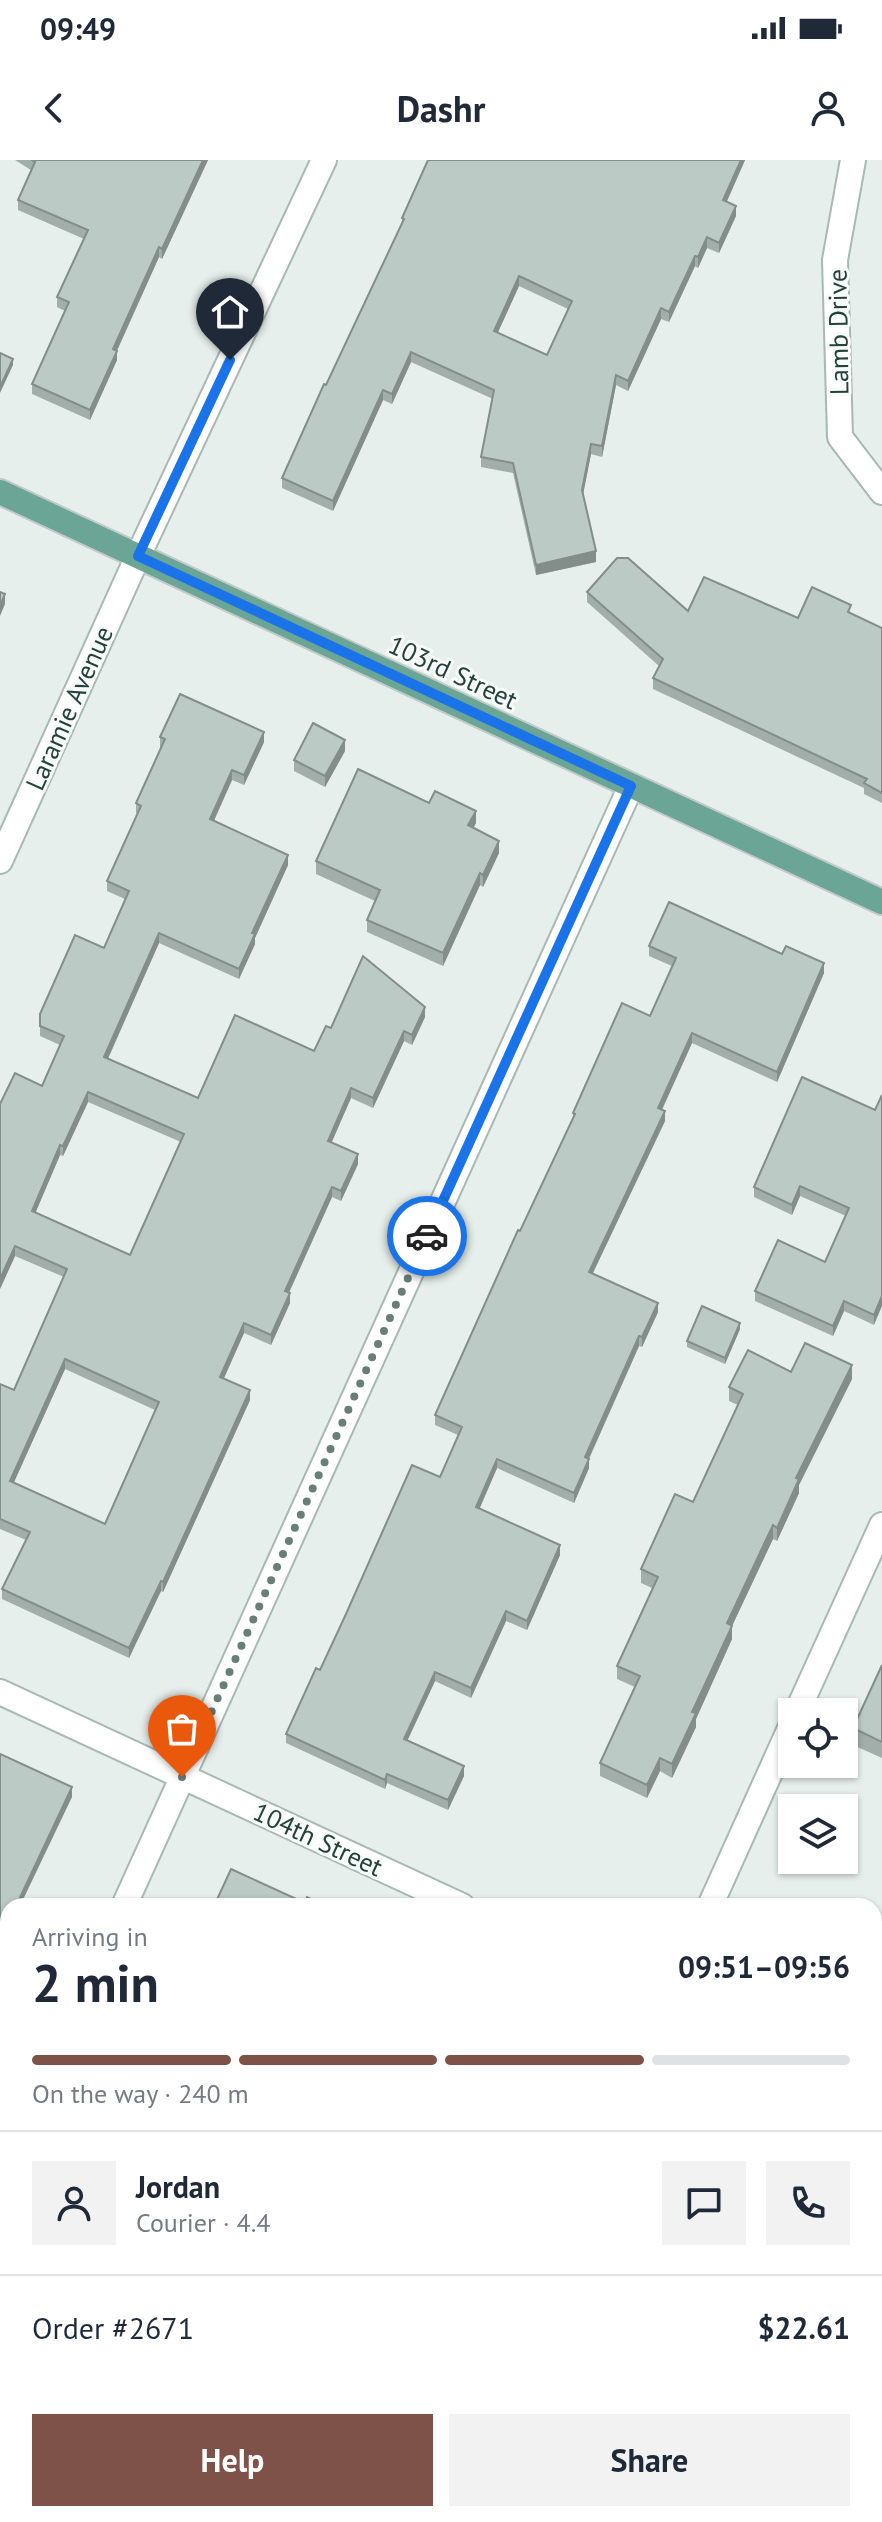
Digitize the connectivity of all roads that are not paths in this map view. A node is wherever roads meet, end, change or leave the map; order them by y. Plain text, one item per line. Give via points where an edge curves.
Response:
1 (324, 160) edge
2 (853, 160) edge
3 (0, 492) edge
4 (882, 492) edge
5 (138, 556) junction
6 (631, 786) junction
7 (0, 861) edge
8 (882, 902) edge
9 (882, 1525) edge
10 (0, 1692) edge
11 (803, 1698) edge
12 (778, 1755) edge
13 (182, 1777) junction
14 (128, 1898) edge
15 (445, 1898) edge
16 (714, 1898) edge

1 - 5 street, Laramie Avenue
2 - 4 street, Lamb Drive via 835,260 840,437
3 - 5 main road, 103rd Street
5 - 6 main road, 103rd Street
5 - 7 street, Laramie Avenue
6 - 8 main road, 103rd Street
6 - 13 street
9 - 11 street
10 - 13 street, 104th Street
12 - 16 street
13 - 14 street
13 - 15 street, 104th Street

